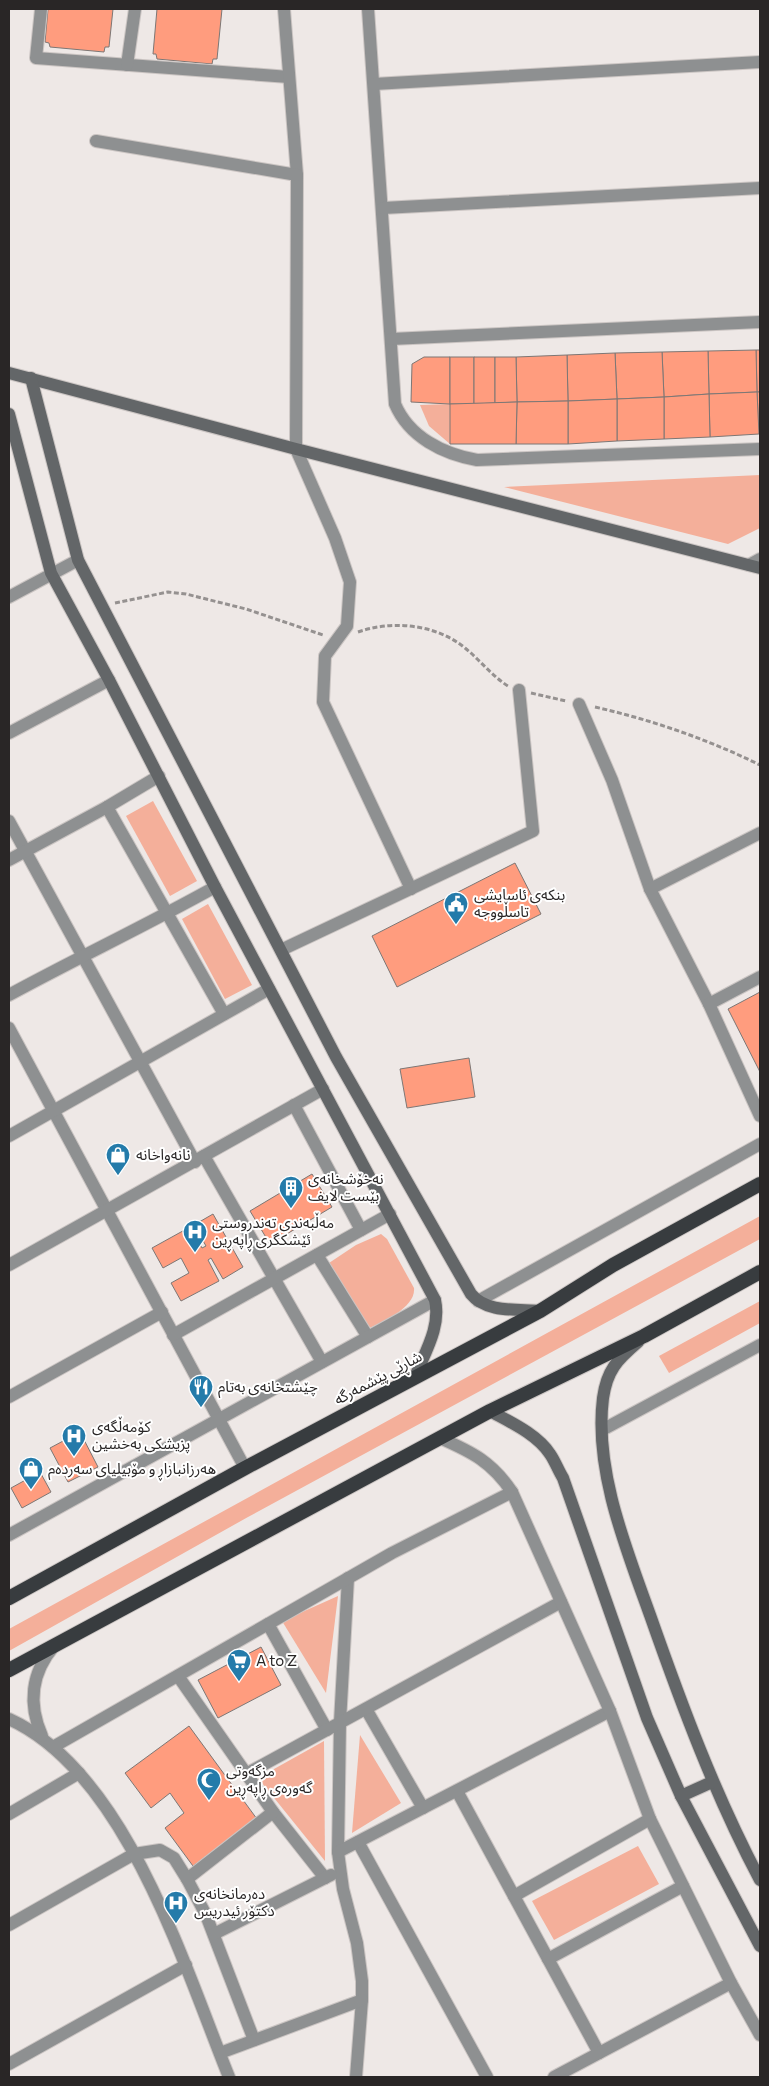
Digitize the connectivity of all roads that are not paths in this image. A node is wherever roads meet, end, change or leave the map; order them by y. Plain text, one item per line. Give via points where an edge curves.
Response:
1 (42, 9) edge
2 (135, 9) edge
3 (284, 9) edge
4 (368, 9) edge
5 (760, 62) edge
6 (128, 65) junction
7 (288, 77) junction
8 (374, 84) junction
9 (96, 142) dead end
10 (297, 175) junction
11 (760, 188) edge
12 (383, 208) junction
13 (760, 322) edge
14 (392, 339) junction
15 (9, 373) edge
16 (31, 378) junction
17 (9, 414) edge
18 (296, 449) junction
19 (760, 449) edge
20 (78, 560) junction
21 (757, 564) edge
22 (51, 573) junction
23 (9, 597) edge
24 (109, 680) junction
25 (519, 690) road end
26 (580, 704) road end
27 (9, 733) edge
28 (159, 776) junction
29 (107, 807) junction
30 (9, 821) edge
31 (760, 833) edge
32 (25, 851) junction
33 (9, 860) edge
34 (215, 887) junction
35 (411, 889) junction
36 (650, 889) junction
37 (167, 914) junction
38 (281, 950) junction
39 (82, 955) junction
40 (760, 977) edge
41 (269, 989) junction
42 (9, 995) edge
43 (709, 1004) junction
44 (224, 1014) junction
45 (9, 1028) edge
46 (140, 1061) junction
47 (323, 1089) junction
48 (294, 1105) junction
49 (54, 1111) junction
50 (760, 1116) edge
51 (9, 1136) edge
52 (760, 1144) edge
53 (199, 1159) junction
54 (760, 1184) edge
55 (108, 1211) junction
56 (390, 1214) junction
57 (361, 1230) junction
58 (317, 1255) junction
59 (9, 1265) edge
60 (760, 1272) edge
61 (274, 1279) junction
62 (435, 1300) junction
63 (478, 1301) junction
64 (540, 1311) junction
65 (162, 1312) junction
66 (173, 1334) junction
67 (644, 1336) junction
68 (368, 1337) junction
69 (760, 1344) edge
70 (322, 1362) junction
71 (415, 1377) junction
72 (9, 1397) edge
73 (490, 1411) junction
74 (218, 1420) junction
75 (602, 1430) junction
76 (440, 1438) junction
77 (245, 1468) junction
78 (512, 1492) junction
79 (9, 1535) edge
80 (348, 1578) junction
81 (9, 1598) edge
82 (561, 1602) junction
83 (268, 1624) junction
84 (55, 1644) junction
85 (9, 1670) edge
86 (178, 1676) junction
87 (366, 1708) junction
88 (610, 1712) junction
89 (9, 1719) edge
90 (340, 1722) junction
91 (327, 1730) junction
92 (42, 1736) junction
93 (53, 1747) junction
94 (79, 1773) junction
95 (246, 1774) junction
96 (712, 1782) junction
97 (457, 1790) junction
98 (681, 1796) junction
99 (423, 1808) junction
100 (274, 1812) junction
101 (9, 1814) edge
102 (650, 1819) junction
103 (358, 1842) junction
104 (338, 1852) junction
105 (134, 1854) junction
106 (340, 1870) junction
107 (325, 1878) junction
108 (187, 1879) junction
109 (760, 1880) edge
110 (683, 1886) junction
111 (514, 1896) junction
112 (9, 1925) edge
113 (214, 1934) junction
114 (760, 1946) edge
115 (548, 1958) junction
116 (186, 1965) junction
117 (731, 1982) junction
118 (362, 2000) junction
119 (760, 2035) edge
120 (254, 2040) junction
121 (599, 2053) junction
122 (220, 2054) junction
123 (9, 2064) edge
124 (229, 2077) edge
125 (356, 2077) edge
126 (487, 2077) edge
127 (554, 2077) edge

1 - 6 street via 36,58
2 - 6 street
3 - 7 street
4 - 8 street
5 - 8 street
6 - 7 street
7 - 10 street
8 - 12 street
9 - 10 street
10 - 18 street
11 - 12 street
12 - 14 street
13 - 14 street
14 - 19 street via 395,404 404,422 424,440 464,458
15 - 16 main road
16 - 18 main road
16 - 20 main road
17 - 22 main road
18 - 21 main road
18 - 35 street via 336,538 350,582 347,626 325,656 323,702
20 - 22 street
20 - 38 main road
22 - 23 street
22 - 24 main road
24 - 27 street
24 - 28 main road
25 - 35 street via 533,831
26 - 36 street via 612,780
28 - 29 street
28 - 34 main road
29 - 32 street
29 - 37 street
30 - 32 street
31 - 36 street
32 - 33 street
32 - 39 street
34 - 37 street
34 - 41 main road
35 - 38 street
36 - 43 street
37 - 39 street
37 - 44 street
38 - 63 main road via 336,1057 467,1289
39 - 42 street
39 - 46 street
40 - 43 street
41 - 44 street
41 - 47 main road
43 - 50 street
44 - 46 street
45 - 49 street
46 - 49 street
46 - 53 street
47 - 48 street
47 - 56 main road
48 - 53 street
48 - 57 street
49 - 51 street
49 - 55 street
52 - 63 street
53 - 55 street
53 - 61 street
54 - 64 highway, شاڕێی پێشمەرگە via 613,1265
55 - 59 street
55 - 65 street
56 - 57 street
56 - 62 main road
57 - 58 street
58 - 61 street
58 - 68 street
60 - 67 highway
61 - 66 street
61 - 70 street
62 - 68 street
62 - 71 main road via 437,1318
63 - 64 main road via 491,1307
64 - 71 highway, شاڕێی پێشمەرگە
65 - 66 street
65 - 72 street
66 - 74 street
67 - 73 highway
67 - 75 main road via 617,1360 609,1375 603,1398
68 - 70 street
69 - 75 street
70 - 74 street
71 - 77 highway, شاڕێی پێشمەرگە
73 - 76 highway
73 - 98 main road via 530,1435 550,1453 562,1478 647,1718
74 - 77 street
74 - 79 street
75 - 96 main road via 604,1466 619,1522 662,1651
76 - 78 street via 479,1457 503,1478
76 - 84 highway
77 - 81 highway, شاڕێی پێشمەرگە
78 - 80 street
78 - 82 street
80 - 83 street
80 - 90 street
82 - 87 street
82 - 88 street
83 - 86 street
83 - 91 street
84 - 85 highway
84 - 92 street via 40,1665 33,1689 34,1714
86 - 93 street
86 - 95 street
87 - 90 street
87 - 99 street
88 - 97 street
88 - 102 street
89 - 92 street
90 - 91 street
90 - 104 street
91 - 95 street
92 - 93 street
93 - 94 street
94 - 101 street
94 - 105 street via 99,1798
95 - 100 street
96 - 98 main road
96 - 109 main road
97 - 99 street
97 - 111 street
98 - 114 main road
99 - 103 street
100 - 107 street
100 - 108 street
102 - 110 street
102 - 111 street
103 - 104 street
103 - 126 street
104 - 106 street
105 - 108 street via 160,1850 174,1858
105 - 112 street
105 - 116 street
106 - 107 street
106 - 118 street via 357,1943
107 - 113 street
108 - 113 street
110 - 115 street
110 - 117 street
111 - 115 street
113 - 120 street
115 - 121 street
116 - 122 street
116 - 123 street
117 - 119 street
117 - 121 street
118 - 120 street
118 - 125 street
120 - 122 street
121 - 127 street
122 - 124 street

